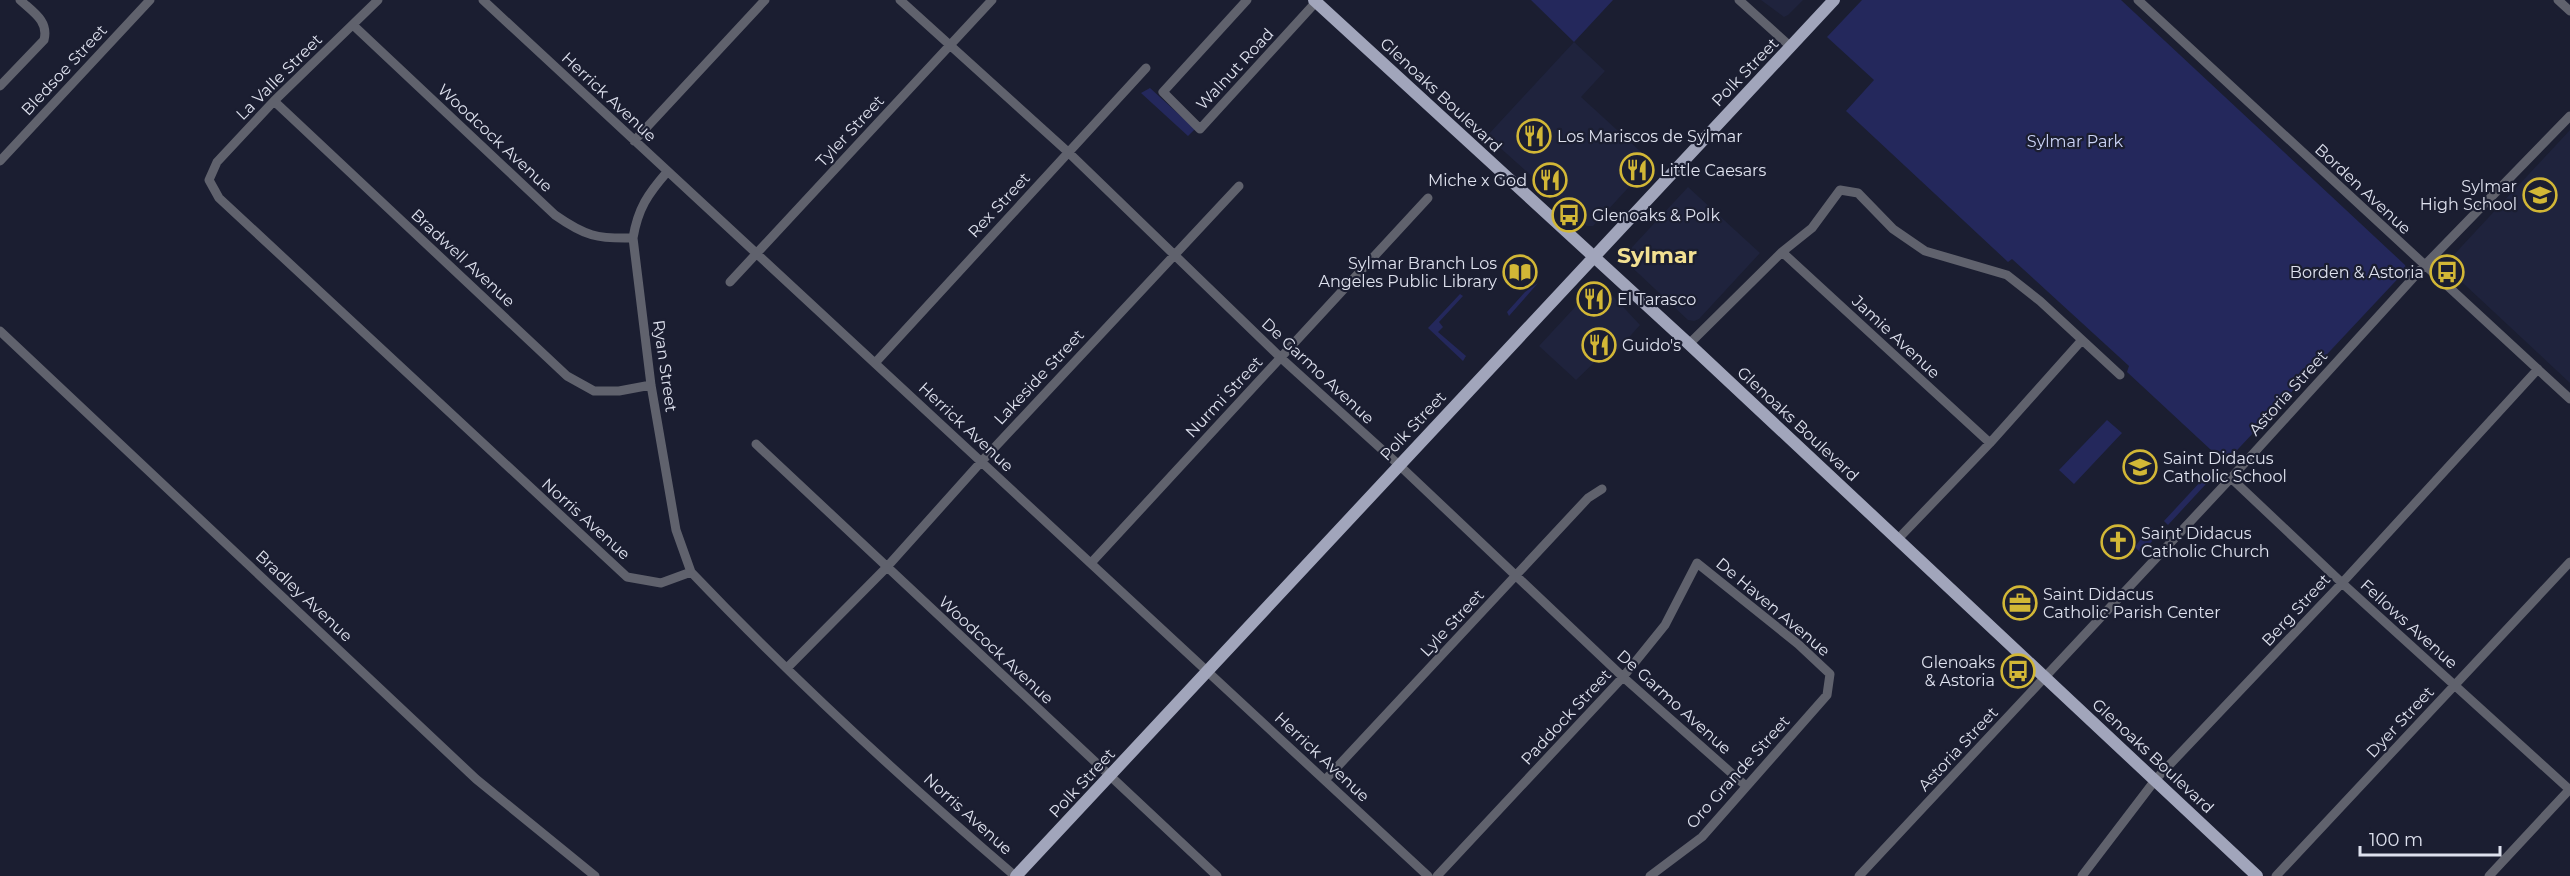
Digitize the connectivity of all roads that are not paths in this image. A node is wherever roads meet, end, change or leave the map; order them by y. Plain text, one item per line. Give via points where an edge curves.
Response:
1 (20, 0) edge
2 (150, 0) edge
3 (378, 0) edge
4 (483, 0) edge
5 (765, 0) edge
6 (900, 0) edge
7 (992, 0) edge
8 (1247, 0) edge
9 (1739, 0) edge
10 (1834, 0) edge
11 (2138, 0) edge
12 (2558, 0) edge
13 (1315, 1) edge
14 (2570, 11) edge
15 (353, 24) junction
16 (949, 46) junction
17 (1791, 47) junction
18 (1146, 68) dead end
19 (0, 86) edge
20 (274, 101) junction
21 (2570, 116) edge
22 (634, 141) junction
23 (1068, 152) junction
24 (0, 161) edge
25 (668, 172) junction
26 (209, 180) joint
27 (1239, 186) dead end
28 (1428, 198) dead end
29 (633, 238) junction
30 (1782, 252) junction
31 (756, 255) junction
32 (1173, 256) junction
33 (1594, 258) junction
34 (2424, 266) junction
35 (730, 282) dead end
36 (0, 331) edge
37 (2082, 339) junction
38 (1689, 345) junction
39 (1281, 358) junction
40 (875, 363) junction
41 (2538, 369) junction
42 (2120, 375) dead end
43 (651, 385) junction
44 (2570, 399) edge
45 (1990, 443) junction
46 (756, 444) dead end
47 (981, 462) junction
48 (1399, 465) junction
49 (2231, 478) junction
50 (1602, 489) dead end
51 (1897, 540) junction
52 (2570, 562) edge
53 (1091, 563) junction
54 (1696, 563) joint
55 (886, 568) junction
56 (691, 572) junction
57 (1516, 576) junction
58 (2342, 583) junction
59 (788, 669) junction
60 (1207, 673) junction
61 (1830, 674) joint
62 (1623, 677) junction
63 (2044, 678) junction
64 (2454, 686) junction
65 (1111, 776) junction
66 (2156, 779) junction
67 (1325, 780) junction
68 (1746, 786) junction
69 (2570, 789) edge
70 (595, 876) edge
71 (1016, 876) edge
72 (1217, 876) edge
73 (1428, 876) edge
74 (1437, 876) edge
75 (1650, 876) edge
76 (1859, 876) edge
77 (2082, 876) edge
78 (2257, 876) edge
79 (2276, 876) edge
80 (2489, 876) edge

1 - 19 street via 44,22 44,40
2 - 24 street, Bledsoe Street
3 - 15 street, La Valle Street
4 - 22 street, Herrick Avenue
5 - 22 street
6 - 16 street, De Garmo Avenue
7 - 16 street, Tyler Street
8 - 13 street, Walnut Road via 1162,92 1200,129
9 - 17 street
10 - 17 main road, Polk Street
11 - 34 street, Borden Avenue
12 - 14 street
13 - 33 main road, Glenoaks Boulevard
15 - 20 street, La Valle Street
15 - 29 street, Woodcock Avenue via 555,215 578,231 604,238
16 - 23 street, De Garmo Avenue
16 - 31 street, Tyler Street
17 - 33 main road, Polk Street
18 - 23 street, Rex Street
20 - 26 street, La Valle Street via 217,162
20 - 43 street, Bradwell Avenue via 567,376 594,391
21 - 34 street, Astoria Street
22 - 25 street, Herrick Avenue
23 - 32 street, De Garmo Avenue
23 - 40 street, Rex Street
25 - 29 street, Ryan Street via 637,215
25 - 31 street, Herrick Avenue
26 - 56 street, Norris Avenue via 219,198 627,577 661,583
27 - 32 street, Lakeside Street
28 - 39 street, Nurmi Street
29 - 43 street, Ryan Street
30 - 37 street via 1812,228 1840,190 1858,193 1893,229 1924,251 2007,275
30 - 38 street
30 - 45 street, Jamie Avenue
31 - 35 street, Tyler Street
31 - 40 street, Herrick Avenue
32 - 39 street, De Garmo Avenue
32 - 47 street, Lakeside Street
33 - 38 main road, Glenoaks Boulevard
33 - 48 main road, Polk Street
34 - 41 street, Borden Avenue
34 - 49 street, Astoria Street
36 - 70 street, Bradley Avenue via 476,779
37 - 42 street
37 - 45 street
38 - 51 main road, Glenoaks Boulevard
39 - 48 street, De Garmo Avenue
39 - 53 street, Nurmi Street
40 - 47 street, Herrick Avenue
41 - 44 street, Borden Avenue
41 - 58 street, Berg Street
43 - 56 street, Ryan Street via 676,530
45 - 51 street
46 - 55 street, Woodcock Avenue
47 - 53 street, Herrick Avenue
47 - 55 street, Lakeside Street
48 - 57 street, De Garmo Avenue
48 - 60 main road, Polk Street
49 - 58 street, Fellows Avenue
49 - 63 street, Astoria Street
50 - 57 street, Lyle Street via 1588,498
51 - 63 main road, Glenoaks Boulevard
52 - 64 street, Dyer Street
53 - 60 street, Herrick Avenue
54 - 61 street, De Haven Avenue
54 - 62 street, Paddock Street via 1665,626
55 - 59 street, Lakeside Street
55 - 65 street, Woodcock Avenue
56 - 59 street, Norris Avenue
57 - 62 street, De Garmo Avenue
57 - 67 street, Lyle Street
58 - 64 street, Fellows Avenue
58 - 66 street, Berg Street
59 - 71 street, Norris Avenue
60 - 65 main road, Polk Street
60 - 67 street, Herrick Avenue
61 - 68 street, Oro Grande Street via 1827,695
62 - 68 street, De Garmo Avenue
62 - 74 street, Paddock Street
63 - 66 main road, Glenoaks Boulevard
63 - 76 street, Astoria Street
64 - 69 street, Fellows Avenue
64 - 79 street, Dyer Street
65 - 71 main road, Polk Street
65 - 72 street, Woodcock Avenue
66 - 77 street, Berg Street
66 - 78 main road, Glenoaks Boulevard
67 - 73 street, Herrick Avenue
68 - 75 street, Oro Grande Street via 1702,837
69 - 80 street

